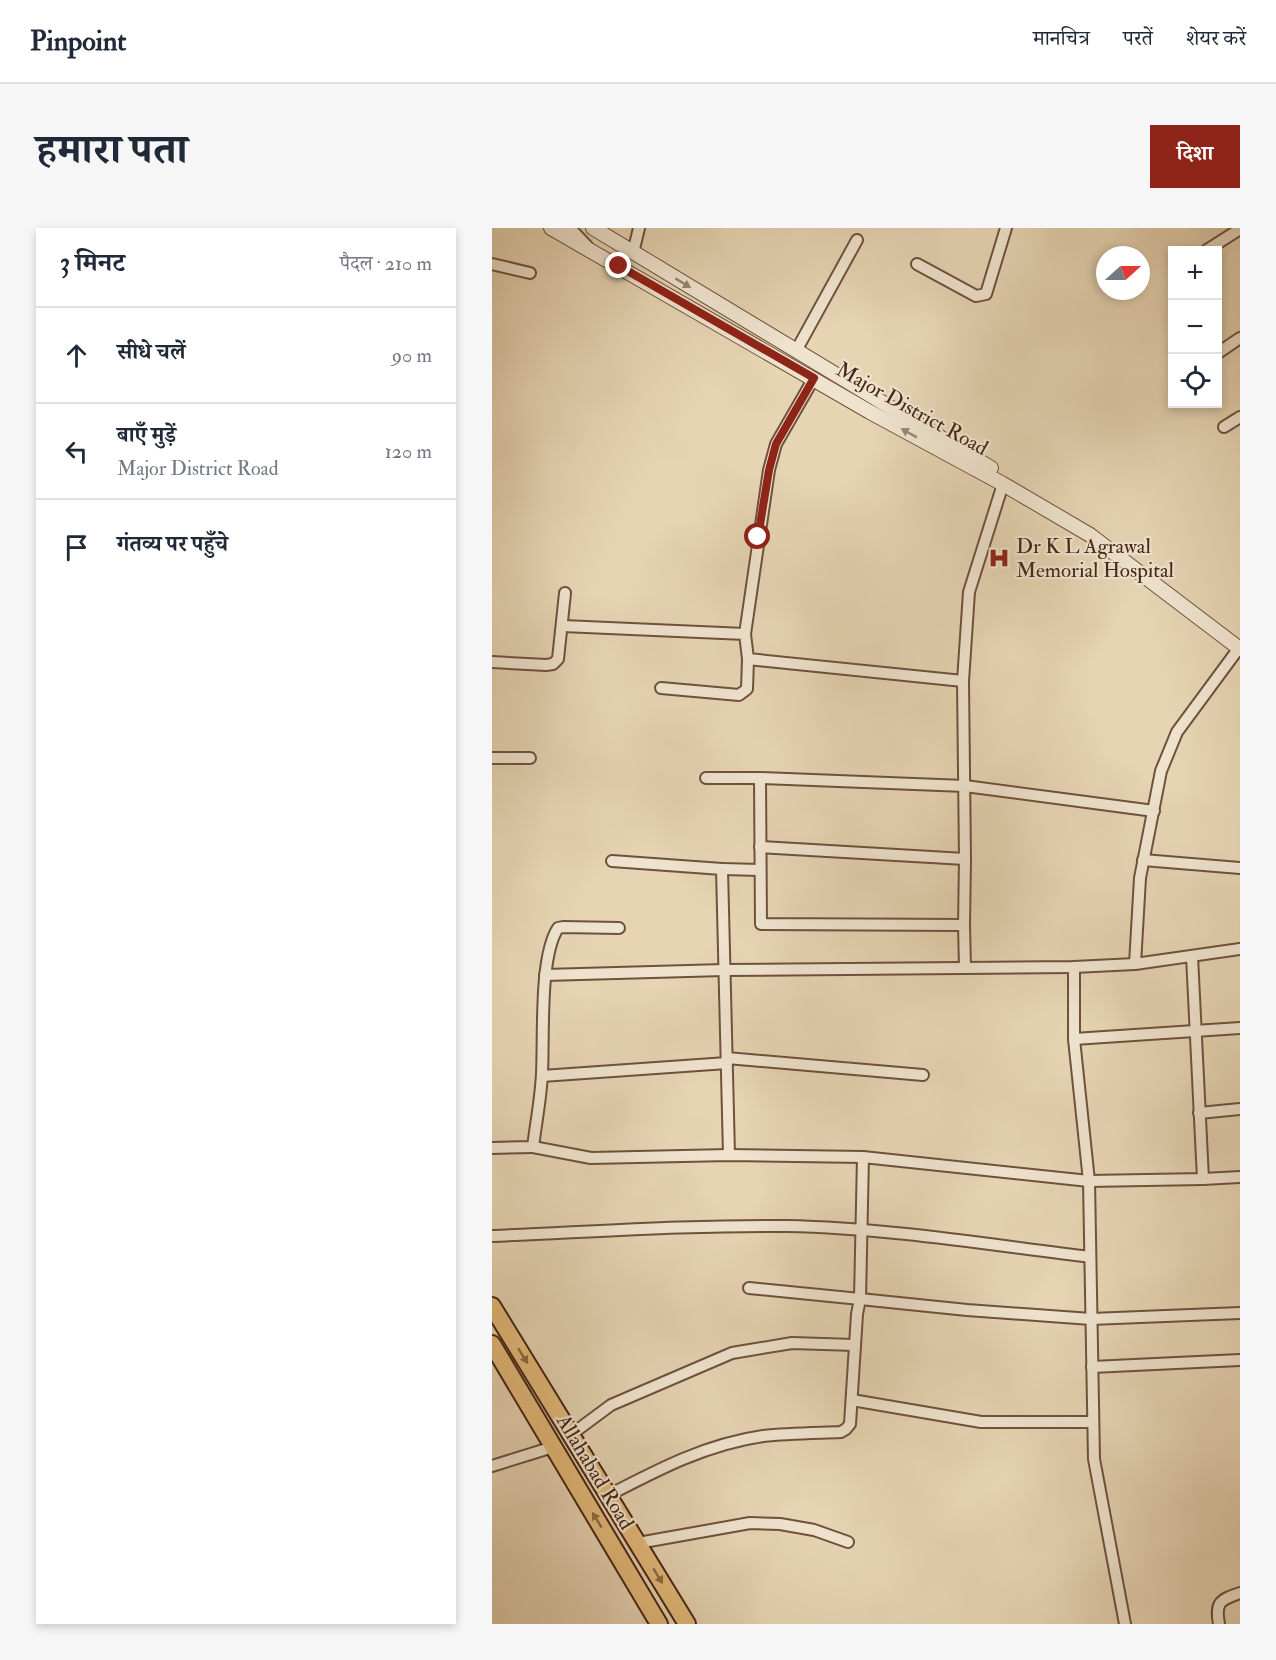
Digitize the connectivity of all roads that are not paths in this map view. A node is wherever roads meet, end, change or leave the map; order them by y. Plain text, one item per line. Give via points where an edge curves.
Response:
1 (551, 228) edge
2 (570, 228) edge
3 (580, 228) edge
4 (639, 228) edge
5 (1006, 228) edge
6 (1240, 229) edge
7 (599, 231) edge
8 (857, 240) dead end
9 (1213, 246) edge
10 (591, 250) junction
11 (633, 253) junction
12 (492, 264) edge
13 (917, 264) dead end
14 (530, 273) dead end
15 (1240, 338) edge
16 (1222, 350) edge
17 (796, 351) junction
18 (814, 378) junction
19 (1240, 417) edge
20 (1224, 427) dead end
21 (1003, 484) junction
22 (565, 593) dead end
23 (563, 626) junction
24 (745, 634) junction
25 (1240, 645) edge
26 (748, 659) junction
27 (492, 663) edge
28 (963, 681) junction
29 (661, 688) dead end
30 (492, 758) edge
31 (530, 758) dead end
32 (760, 777) junction
33 (706, 778) dead end
34 (965, 786) junction
35 (1154, 811) junction
36 (760, 847) junction
37 (965, 859) junction
38 (1143, 860) junction
39 (612, 861) dead end
40 (1240, 868) edge
41 (722, 869) junction
42 (760, 870) junction
43 (964, 925) junction
44 (619, 928) dead end
45 (1240, 949) edge
46 (1192, 956) junction
47 (1135, 964) junction
48 (1074, 967) junction
49 (965, 968) junction
50 (724, 970) junction
51 (545, 975) junction
52 (1240, 1028) edge
53 (1195, 1030) junction
54 (1074, 1039) junction
55 (727, 1060) junction
56 (923, 1075) dead end
57 (542, 1076) junction
58 (1240, 1109) edge
59 (1199, 1113) junction
60 (533, 1147) junction
61 (492, 1148) edge
62 (729, 1155) junction
63 (863, 1157) junction
64 (1240, 1177) edge
65 (1203, 1179) junction
66 (1089, 1181) junction
67 (860, 1230) junction
68 (492, 1236) edge
69 (1090, 1257) junction
70 (749, 1288) dead end
71 (860, 1299) junction
72 (492, 1306) edge
73 (1240, 1313) edge
74 (1091, 1319) junction
75 (492, 1344) edge
76 (855, 1345) junction
77 (1240, 1360) edge
78 (1092, 1367) junction
79 (852, 1400) junction
80 (1093, 1422) junction
81 (572, 1434) junction
82 (553, 1447) junction
83 (492, 1466) edge
84 (609, 1495) junction
85 (848, 1542) dead end
86 (638, 1543) junction
87 (1240, 1593) edge
88 (659, 1624) edge
89 (687, 1624) edge
90 (1125, 1624) edge
91 (1219, 1624) edge

1 - 10 street, Major District Road
2 - 10 street
3 - 7 street
4 - 11 street
5 - 13 street via 986,294 976,296
6 - 9 street
7 - 11 street
8 - 17 street
10 - 18 street, Major District Road
11 -> 17 street
12 - 14 street
15 - 16 street
17 - 25 street via 1082,523
21 -> 18 street, Major District Road
18 - 24 street via 776,444
19 - 20 street
21 - 25 street, Major District Road via 1090,535
21 - 28 street via 969,592
22 - 23 street
23 - 24 street
23 - 27 street via 558,659 553,664
24 - 26 street
25 - 35 street via 1177,732 1161,771
26 - 28 street
26 - 29 street via 747,688 739,695
28 - 34 street
30 - 31 street
32 - 33 street
32 - 34 street
32 - 36 street
34 - 35 street
34 - 37 street
35 - 38 street
36 - 37 street
36 - 42 street
37 - 43 street
38 - 40 street
38 - 47 street
39 - 41 street
41 - 42 street
41 - 50 street
42 - 43 street via 761,924
43 - 49 street
44 - 51 street via 558,928
45 - 46 street
46 - 47 street
46 - 53 street
47 - 48 street
48 - 49 street
48 - 54 street
49 - 50 street
50 - 51 street
50 - 55 street
51 - 57 street
52 - 53 street
53 - 54 street
53 - 59 street
54 - 66 street
55 - 56 street
55 - 57 street
55 - 62 street
57 - 60 street
58 - 59 street
59 - 65 street
60 - 61 street
60 - 62 street via 591,1158
62 - 63 street
63 - 66 street
63 - 67 street
64 - 65 street
65 - 66 street
66 - 69 street
67 - 68 street via 787,1226
67 - 69 street
67 - 71 street
69 - 74 street
70 - 71 street
71 - 74 street
71 - 76 street
72 -> 81 main road
73 - 74 street
74 - 78 street
75 - 82 main road, Allahabad Road
76 - 79 street
76 - 81 street via 792,1343 732,1353 611,1405
77 - 78 street
78 - 80 street
79 - 80 street via 981,1422
79 - 84 street via 850,1424 841,1432 763,1436 719,1445 676,1460
80 - 90 street via 1094,1460
81 - 84 main road
82 - 83 street
88 -> 82 main road, Allahabad Road
84 - 86 main road
85 - 86 street via 814,1530 750,1523
86 -> 89 main road
87 - 91 street via 1222,1599 1218,1605

